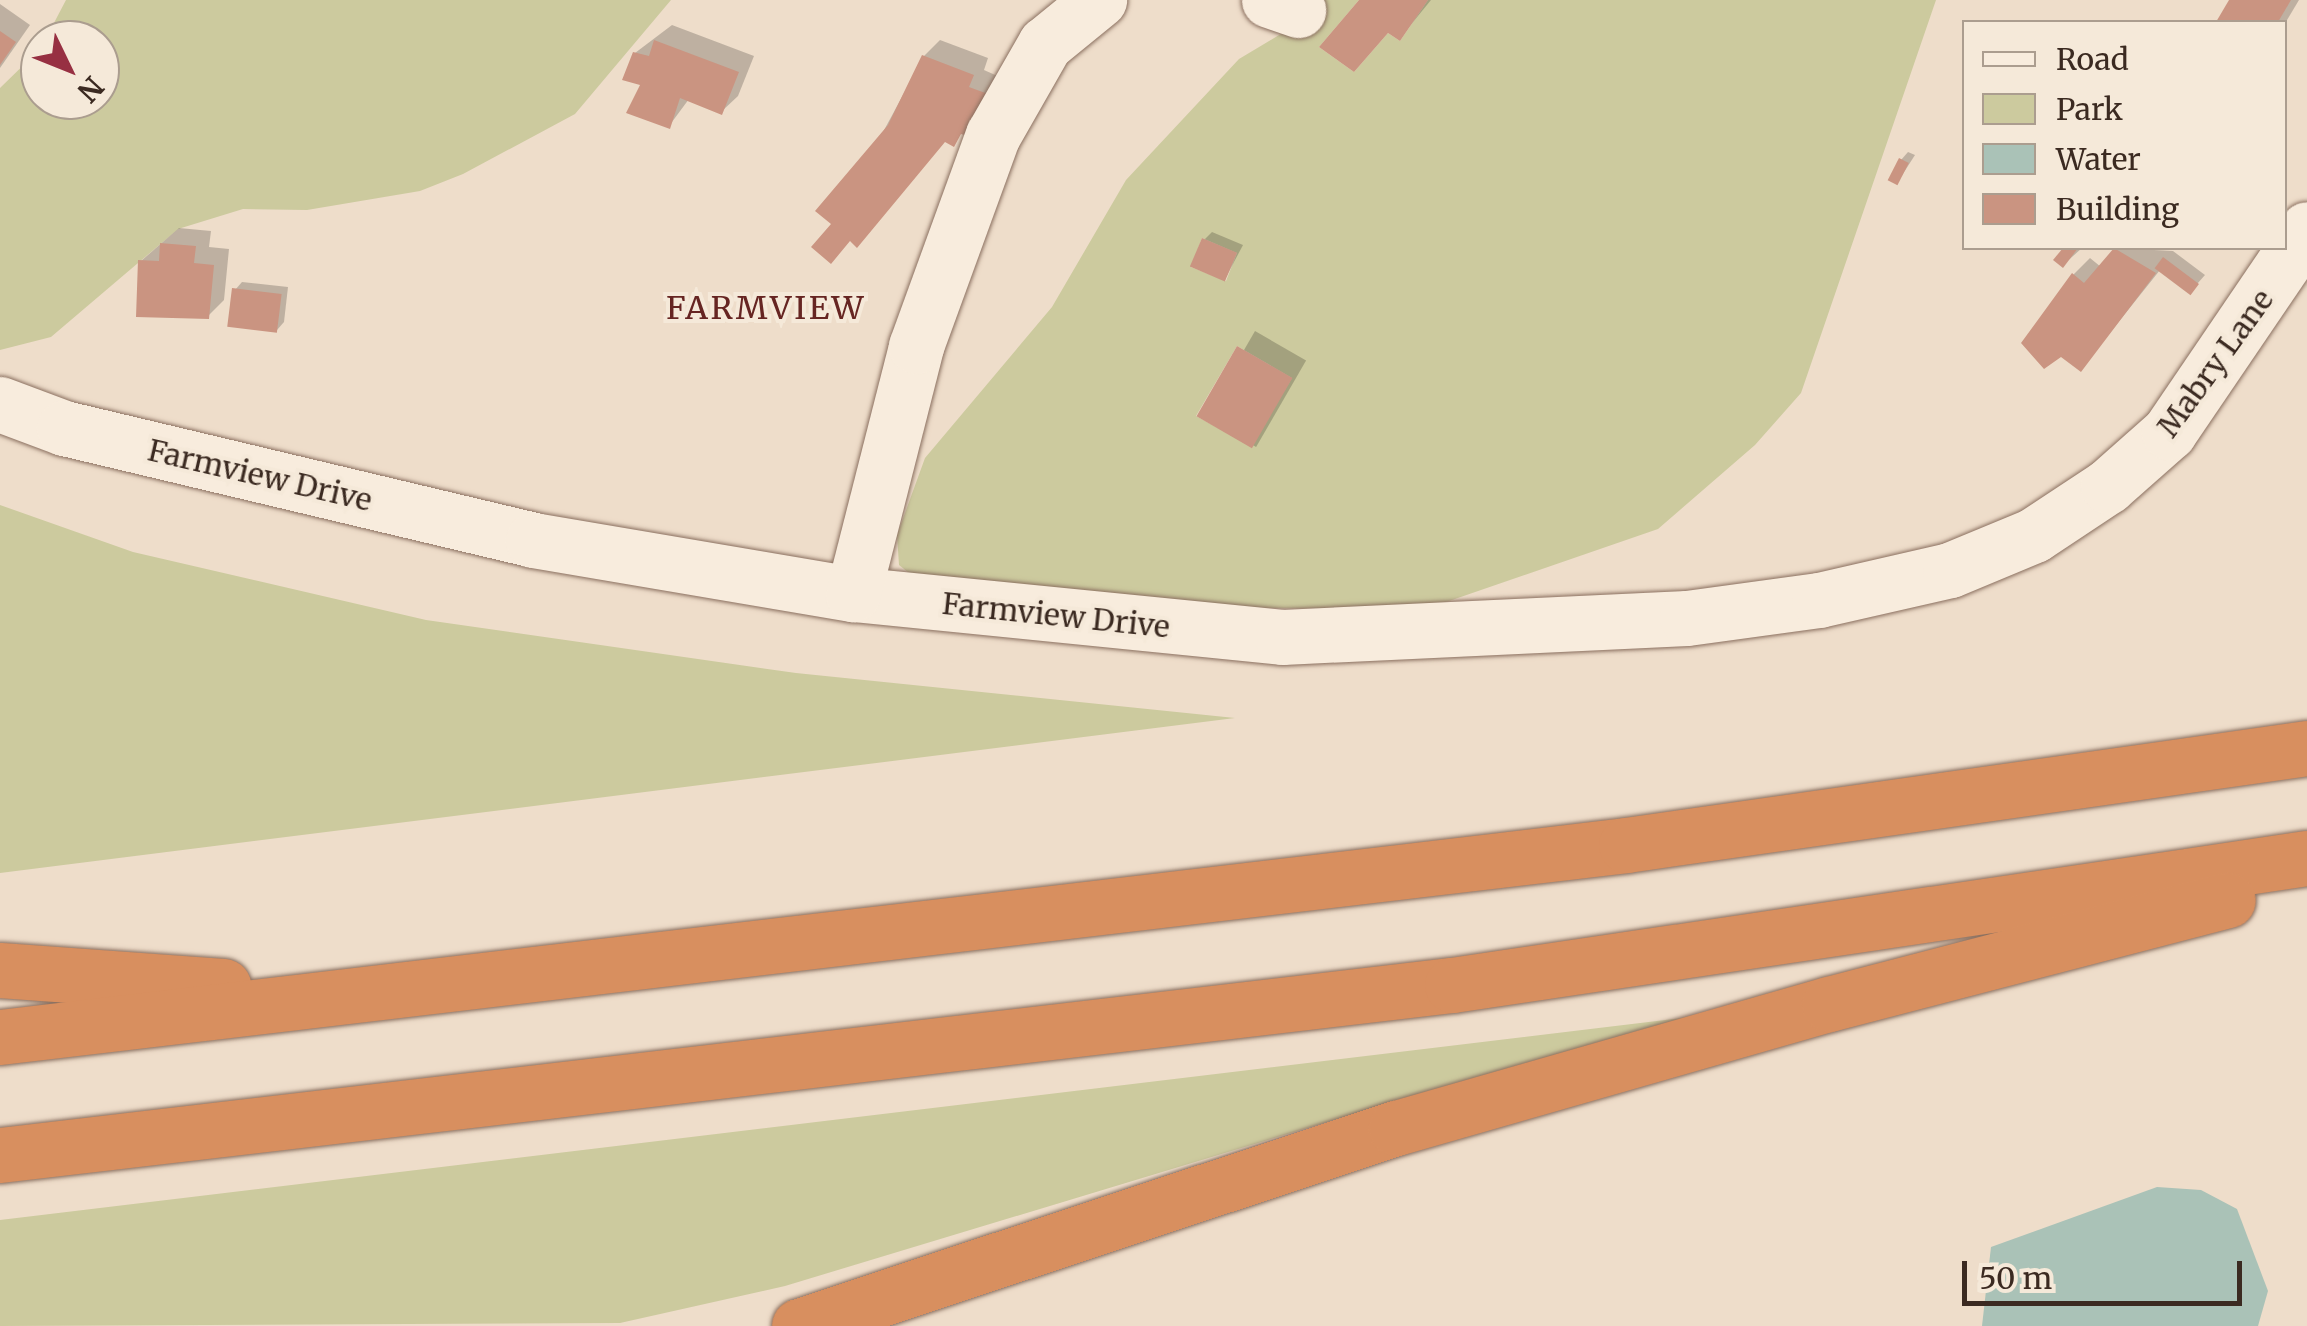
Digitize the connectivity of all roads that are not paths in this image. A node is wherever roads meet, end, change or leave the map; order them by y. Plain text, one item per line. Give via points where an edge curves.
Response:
1 (1100, 0) edge
2 (2307, 229) edge
3 (0, 404) edge
4 (2108, 486) joint
5 (853, 594) junction
6 (2307, 748) edge
7 (2307, 858) edge
8 (2307, 877) edge
9 (0, 970) edge
10 (304, 1002) junction
11 (0, 1037) edge
12 (0, 1155) edge
13 (799, 1326) edge

1 - 5 street via 1045,44 992,136 916,346
2 - 4 street, Mabry Lane via 2169,432
3 - 5 street, Farmview Drive via 64,428 533,540
4 - 5 street, Farmview Drive via 2034,534 1950,570 1819,600 1687,618 1282,637
6 - 10 highway via 1626,845
7 - 12 highway via 1433,987
8 - 13 highway via 1396,1128
9 - 10 highway via 243,987
10 - 11 highway

